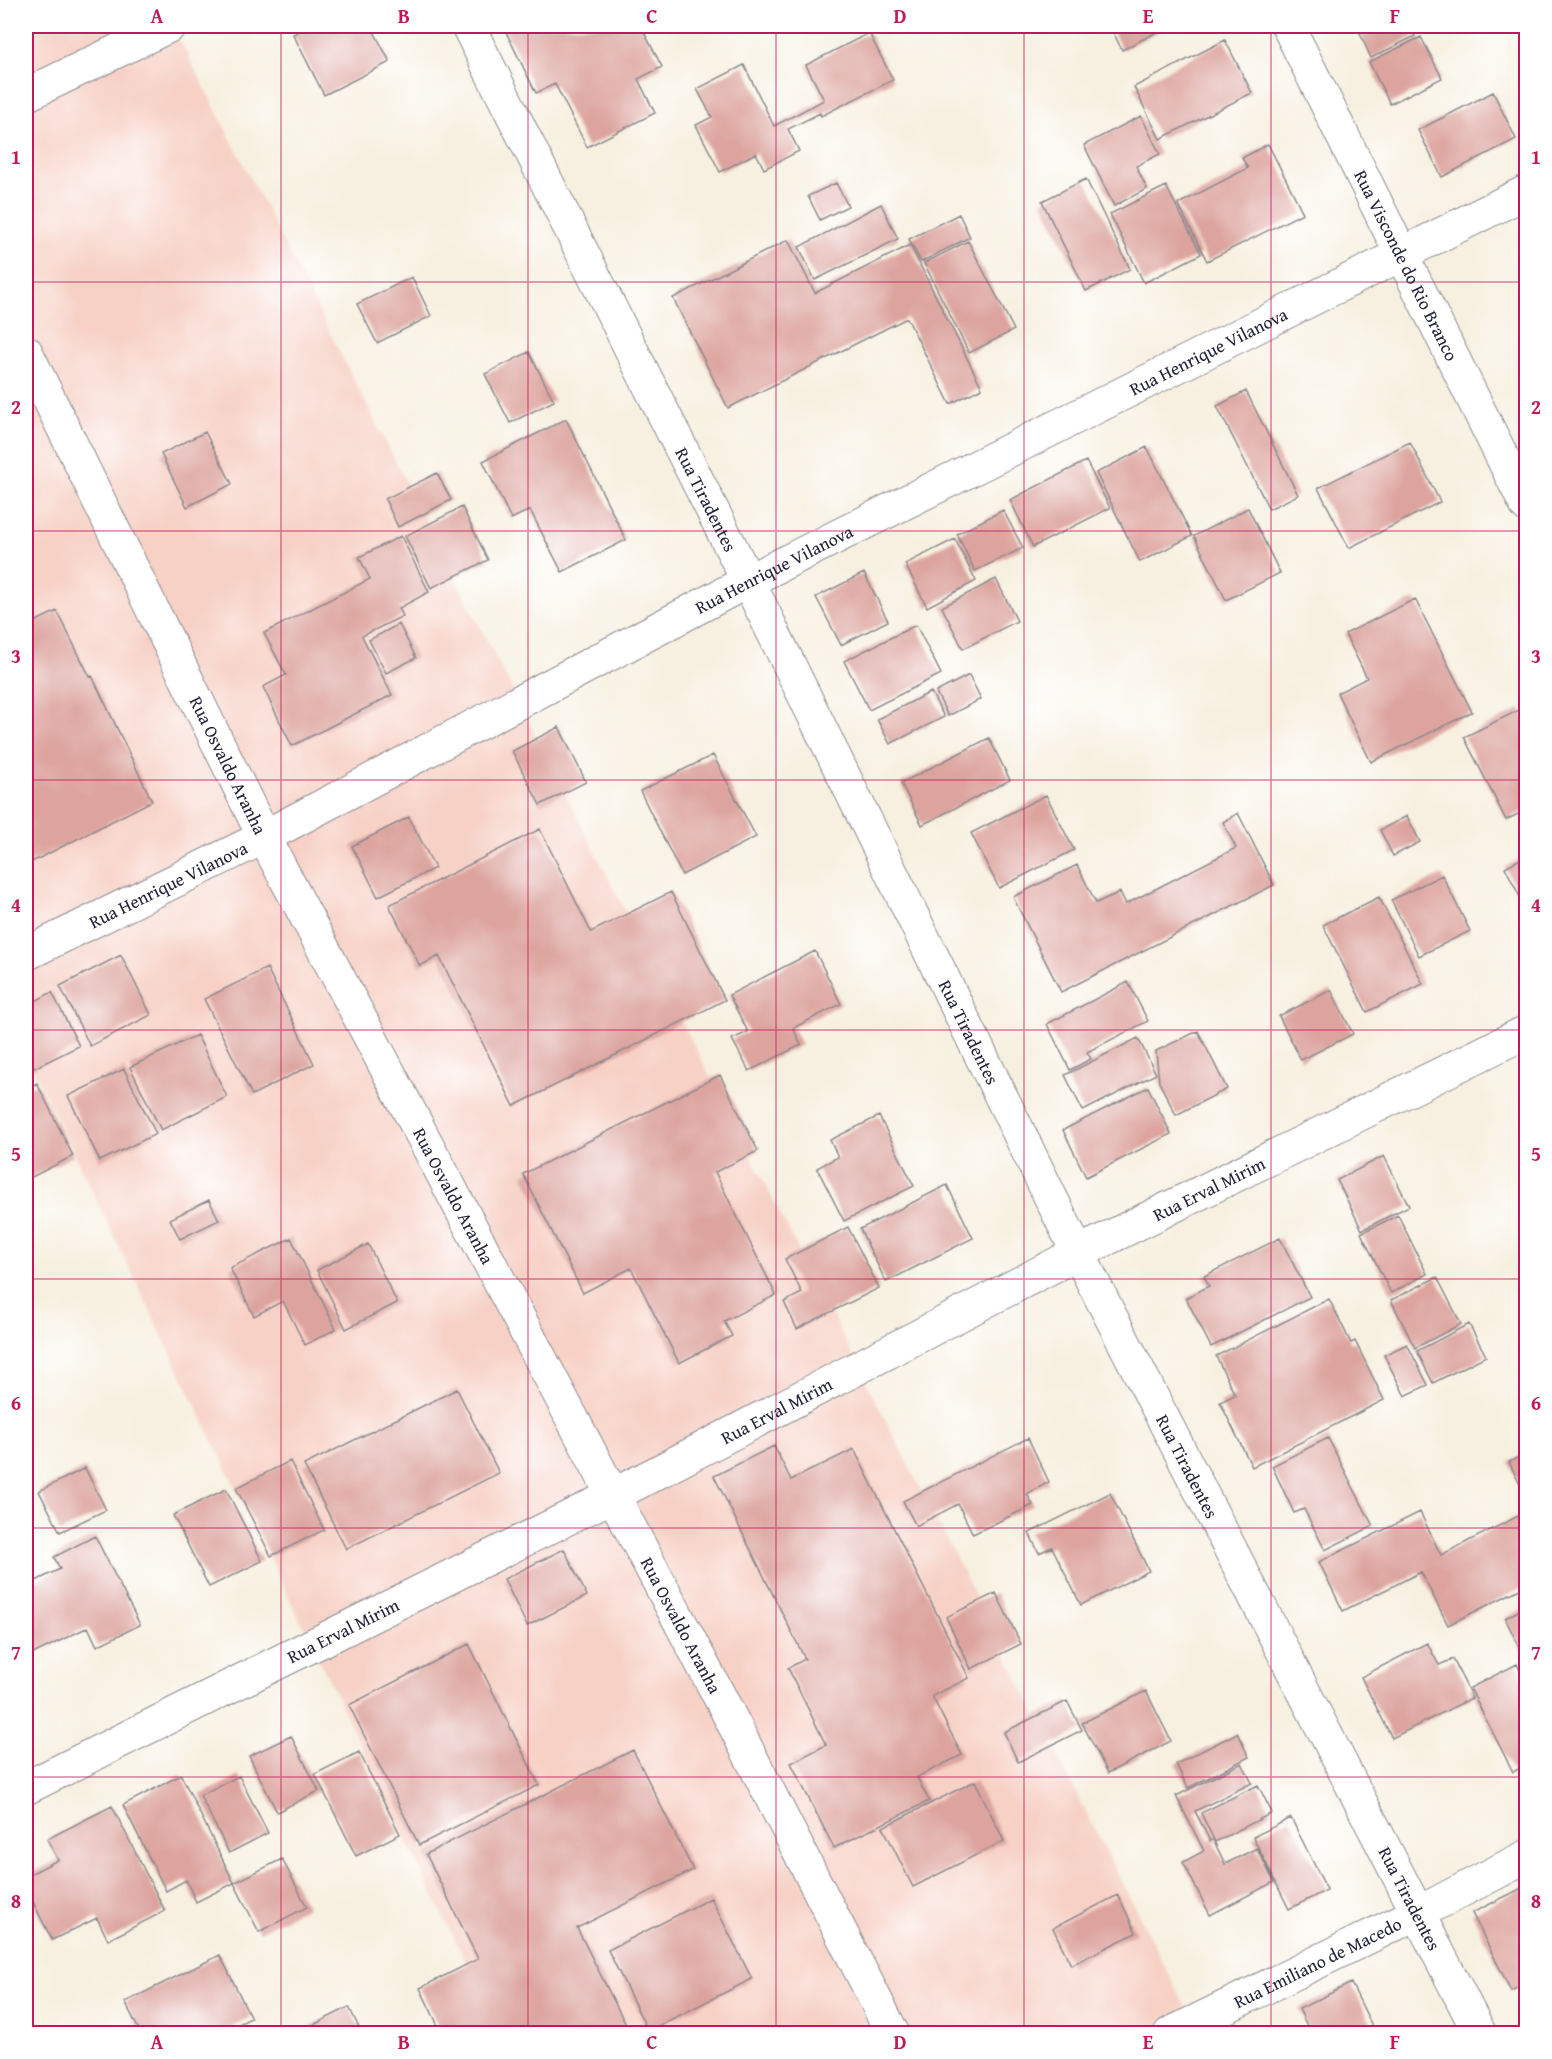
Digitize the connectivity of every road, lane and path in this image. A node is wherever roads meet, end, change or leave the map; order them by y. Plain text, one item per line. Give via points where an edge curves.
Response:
1 (170, 26) edge
2 (468, 26) edge
3 (1287, 26) edge
4 (26, 95) edge
5 (1527, 192) edge
6 (1402, 255) junction
7 (26, 352) edge
8 (1527, 506) edge
9 (748, 580) junction
10 (264, 837) junction
11 (26, 954) edge
12 (1527, 1032) edge
13 (1078, 1253) junction
14 (612, 1496) junction
15 (26, 1788) edge
16 (1527, 1857) edge
17 (1418, 1913) junction
18 (893, 2034) edge
19 (1170, 2034) edge
20 (1480, 2034) edge

1 - 4 street
2 - 9 street, Rua Tiradentes
3 - 6 street, Rua Visconde do Rio Branco
5 - 6 street, Rua Henrique Vilanova
6 - 8 street, Rua Visconde do Rio Branco
6 - 9 street, Rua Henrique Vilanova
7 - 10 street, Rua Osvaldo Aranha
9 - 10 street, Rua Henrique Vilanova
9 - 13 street, Rua Tiradentes
10 - 11 street, Rua Henrique Vilanova
10 - 14 street, Rua Osvaldo Aranha
12 - 13 street, Rua Erval Mirim
13 - 14 street, Rua Erval Mirim
13 - 17 street, Rua Tiradentes
14 - 15 street, Rua Erval Mirim
14 - 18 street, Rua Osvaldo Aranha
16 - 17 street, Rua Emiliano de Macedo
17 - 19 street, Rua Emiliano de Macedo
17 - 20 street, Rua Tiradentes

